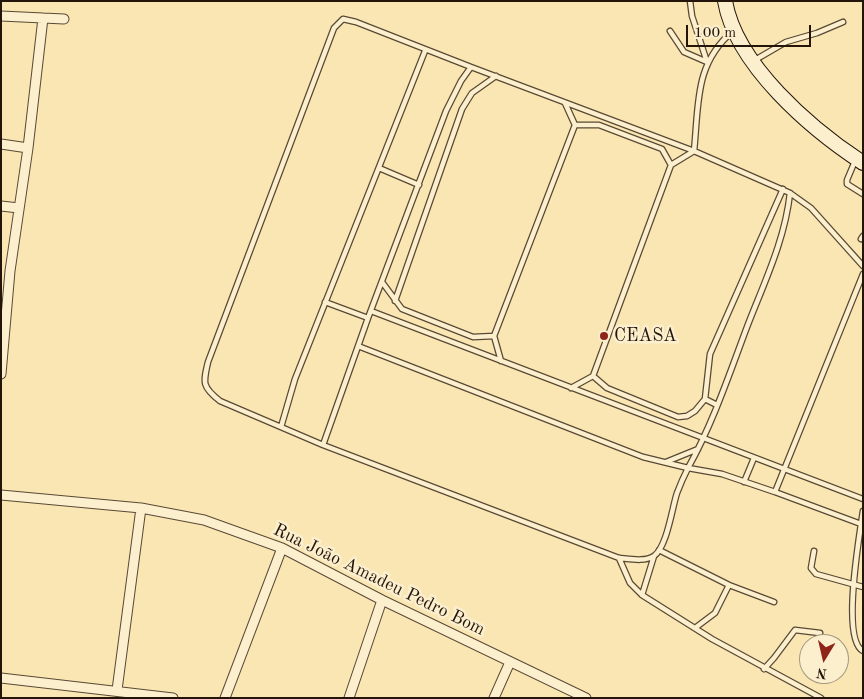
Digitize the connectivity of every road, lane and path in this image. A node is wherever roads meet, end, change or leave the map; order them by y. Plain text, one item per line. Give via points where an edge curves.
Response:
1 (690, 1) edge
2 (725, 1) edge
3 (1, 16) edge
4 (43, 18) junction
5 (64, 19) dead end
6 (843, 22) dead end
7 (670, 30) dead end
8 (734, 30) junction
9 (425, 51) junction
10 (754, 61) junction
11 (707, 62) junction
12 (471, 67) junction
13 (496, 76) junction
14 (565, 103) junction
15 (575, 124) junction
16 (1, 144) edge
17 (28, 148) junction
18 (694, 151) junction
19 (859, 160) edge
20 (671, 164) junction
21 (378, 168) junction
22 (419, 185) junction
23 (783, 189) junction
24 (790, 193) junction
25 (863, 194) edge
26 (1, 206) edge
27 (19, 208) junction
28 (863, 266) edge
29 (5, 271) edge
30 (863, 274) edge
31 (382, 282) junction
32 (395, 301) junction
33 (326, 302) junction
34 (371, 311) junction
35 (368, 318) junction
36 (2, 335) edge
37 (494, 336) junction
38 (358, 346) junction
39 (501, 361) junction
40 (1, 374) edge
41 (593, 376) junction
42 (571, 388) junction
43 (705, 399) junction
44 (717, 405) junction
45 (281, 426) junction
46 (704, 439) junction
47 (323, 445) junction
48 (698, 449) junction
49 (754, 458) junction
50 (665, 462) junction
51 (688, 468) junction
52 (784, 470) junction
53 (744, 482) junction
54 (775, 492) junction
55 (1, 495) edge
56 (863, 499) edge
57 (141, 508) junction
58 (863, 511) edge
59 (862, 524) edge
60 (282, 548) junction
61 (659, 550) junction
62 (814, 550) dead end
63 (654, 556) junction
64 (619, 558) junction
65 (853, 585) junction
66 (729, 586) junction
67 (863, 587) edge
68 (642, 595) junction
69 (382, 600) junction
70 (774, 602) dead end
71 (695, 628) junction
72 (820, 633) dead end
73 (863, 651) edge
74 (510, 662) junction
75 (764, 669) junction
76 (1, 678) edge
77 (117, 690) junction
78 (173, 698) edge
79 (225, 698) edge
80 (349, 698) edge
81 (494, 698) edge
82 (586, 698) edge
83 (821, 698) edge

1 - 11 lane
2 - 8 street
3 - 4 street
4 - 5 street
4 - 17 street
6 - 10 lane via 786,42
7 - 11 lane via 684,52
8 - 10 street
8 - 11 lane via 719,43
9 - 12 lane
9 - 21 lane
9 - 45 lane via 356,22 343,19 334,28 208,362 204,381 208,391 220,401
10 - 19 street via 778,93 830,141
11 - 18 lane via 702,76
12 - 13 lane
12 - 22 lane via 446,111
13 - 14 lane
13 - 32 lane via 472,93 462,110
14 - 15 lane
14 - 18 lane
15 - 20 lane via 599,125 662,149
15 - 37 lane
16 - 17 street
17 - 27 street
18 - 20 lane
18 - 23 lane
19 - 25 lane via 848,175 847,184
20 - 41 lane
21 - 22 lane
21 - 33 lane
22 - 31 lane
23 - 24 lane
23 - 43 lane via 710,354
24 - 28 lane via 810,208
24 - 44 lane via 787,220
26 - 27 street
27 - 29 street
29 - 36 street
30 - 52 lane
31 - 32 lane
31 - 34 lane
32 - 37 lane via 402,309 473,337
33 - 35 lane
33 - 45 lane via 295,379
34 - 35 lane
34 - 39 lane
35 - 38 lane
36 - 40 street
37 - 39 lane
38 - 47 lane
38 - 50 lane via 634,454
39 - 42 lane
41 - 42 lane
41 - 43 lane via 607,388 678,417 695,411
42 - 46 lane
43 - 44 lane
44 - 46 lane
45 - 47 lane
46 - 48 lane
46 - 49 lane
47 - 64 lane
48 - 50 lane
48 - 51 lane
49 - 52 lane
49 - 53 lane
50 - 51 lane
51 - 53 lane
51 - 61 lane
52 - 54 lane
52 - 56 lane
53 - 54 lane
54 - 59 lane
55 - 57 street, Rua João Amadeu Pedro Bom
57 - 60 street, Rua João Amadeu Pedro Bom via 204,520
57 - 77 street
58 - 59 lane
59 - 65 lane
60 - 69 street, Rua João Amadeu Pedro Bom
60 - 79 street
61 - 63 lane
61 - 66 lane
62 - 65 lane via 812,571
63 - 64 lane via 638,560
63 - 68 lane
64 - 68 lane via 630,583
65 - 67 lane
65 - 73 lane via 854,639
66 - 70 lane
66 - 71 lane via 715,613
68 - 71 lane
69 - 74 street, Rua João Amadeu Pedro Bom
69 - 80 street
71 - 75 lane
72 - 75 lane via 794,630
74 - 81 street
74 - 82 street, Rua João Amadeu Pedro Bom
75 - 83 lane
76 - 77 street
77 - 78 street

